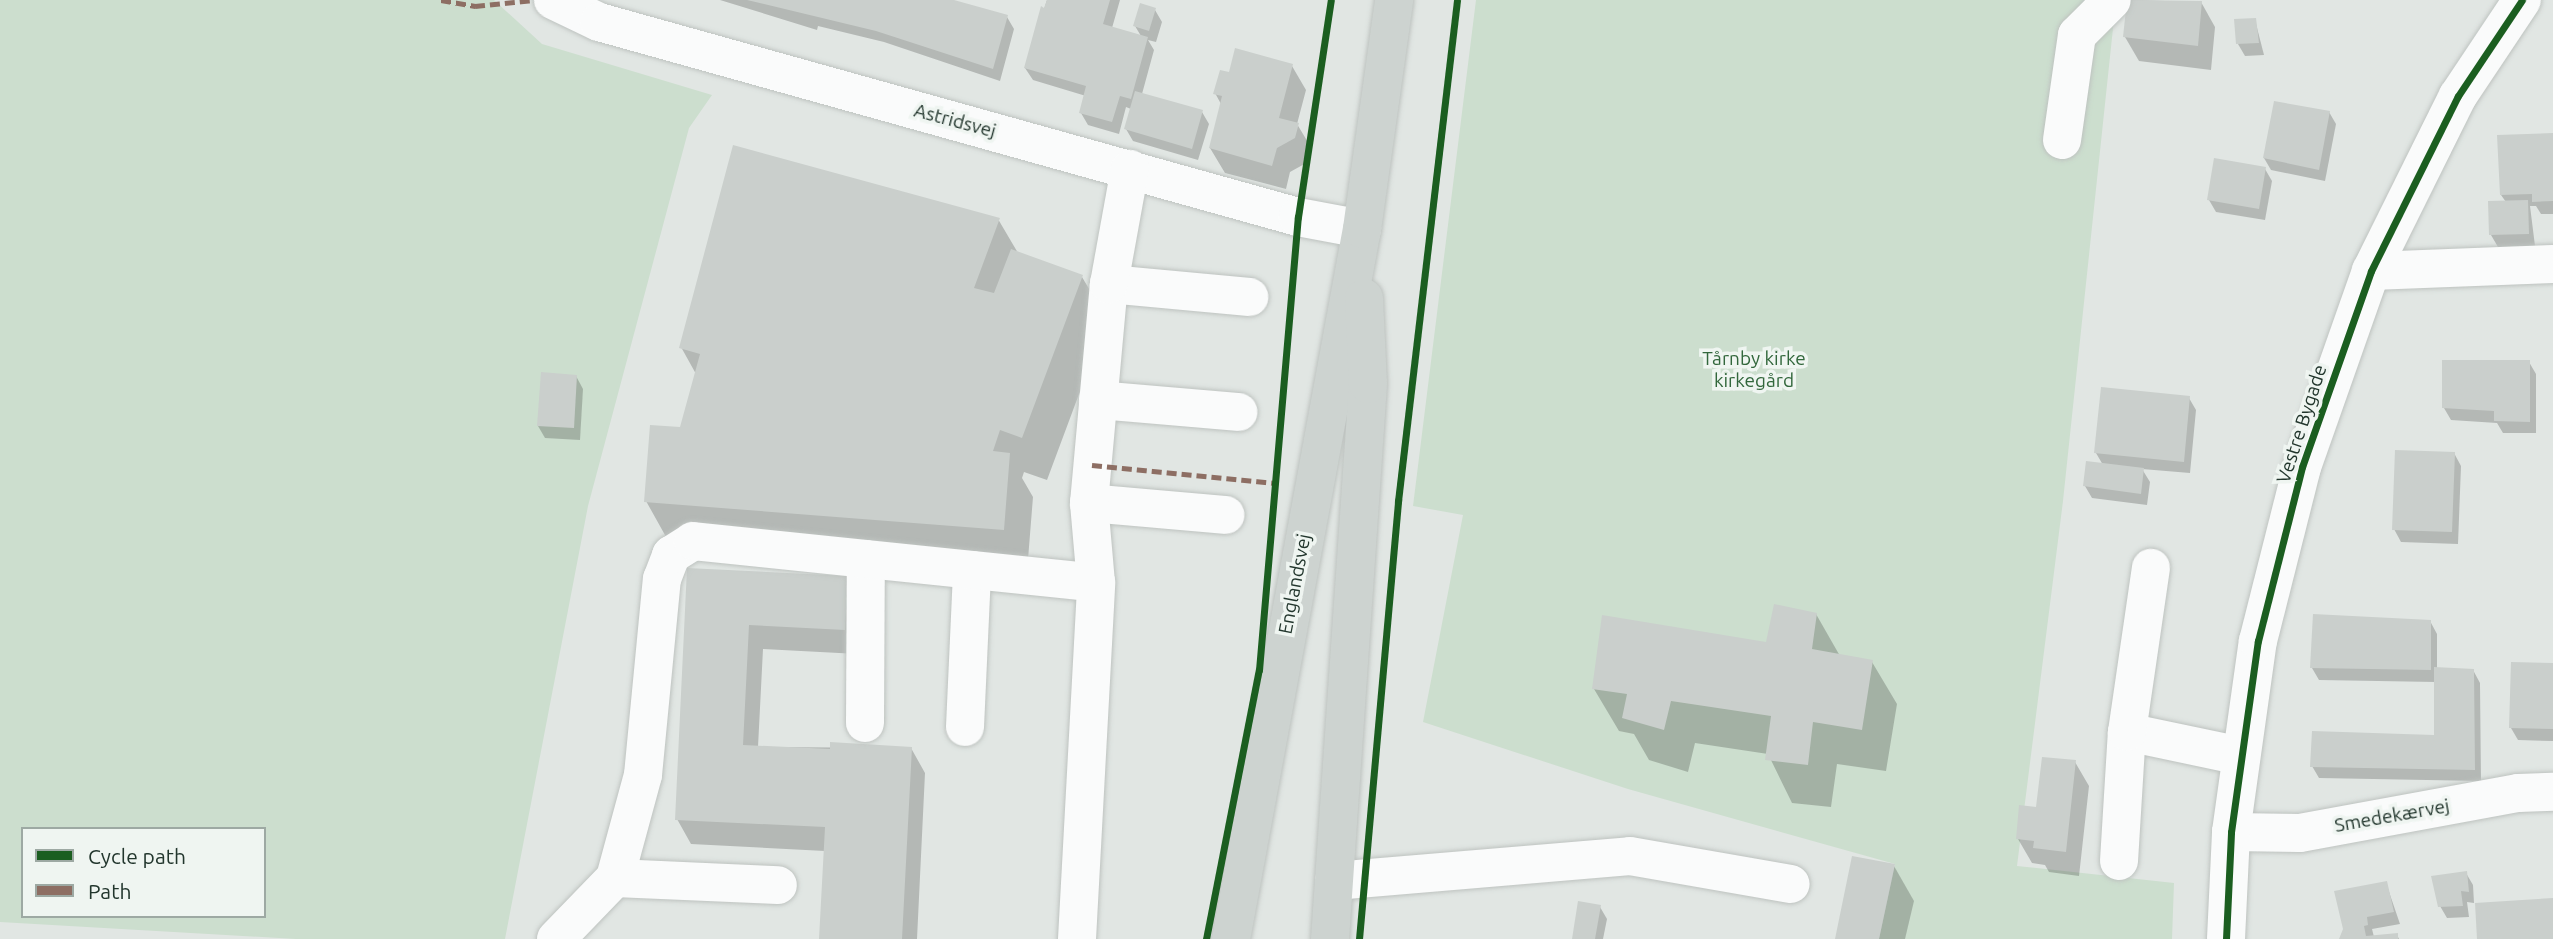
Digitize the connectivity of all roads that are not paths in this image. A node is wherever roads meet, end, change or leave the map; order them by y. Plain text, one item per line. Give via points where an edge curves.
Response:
1 (553, 0) edge
2 (1394, 0) edge
3 (2112, 0) edge
4 (2522, 0) edge
5 (2062, 140) dead end
6 (1130, 169) junction
7 (1362, 229) junction
8 (2553, 264) edge
9 (2371, 271) junction
10 (1109, 284) junction
11 (1249, 297) dead end
12 (1098, 400) junction
13 (1238, 412) dead end
14 (1089, 503) junction
15 (1225, 515) dead end
16 (866, 559) junction
17 (2151, 568) dead end
18 (972, 570) junction
19 (1096, 583) junction
20 (865, 723) dead end
21 (965, 727) dead end
22 (2127, 732) junction
23 (2241, 756) junction
24 (2553, 792) edge
25 (2231, 832) junction
26 (2119, 861) dead end
27 (615, 878) junction
28 (1334, 881) junction
29 (1791, 884) dead end
30 (778, 885) dead end
31 (556, 939) edge
32 (1077, 939) edge
33 (1231, 939) edge
34 (1330, 939) edge
35 (2225, 939) edge

1 - 6 street, Astridsvej via 599,22
2 - 7 main road, Englandsvej
3 - 5 street via 2077,34
4 - 9 street, Vestre Bygade via 2458,96
6 - 7 street, Astridsvej via 1298,217
6 - 10 street
7 - 28 main road, Englandsvej via 1368,384
7 - 33 main road, Englandsvej
8 - 9 street
9 - 23 street, Vestre Bygade via 2299,479 2258,641
10 - 11 street
10 - 12 street
12 - 13 street
12 - 14 street
14 - 15 street
14 - 19 street
16 - 18 street
16 - 20 street
16 - 27 street via 693,541 671,555 662,579 643,775
17 - 22 street
18 - 19 street
18 - 21 street
19 - 32 street
22 - 23 street
22 - 26 street
23 - 25 street, Vestre Bygade
24 - 25 street, Smedekærvej via 2518,793 2300,834
25 - 35 street, Vestre Bygade
27 - 30 street
27 - 31 street
28 - 29 street via 1630,856
28 - 34 main road, Englandsvej

